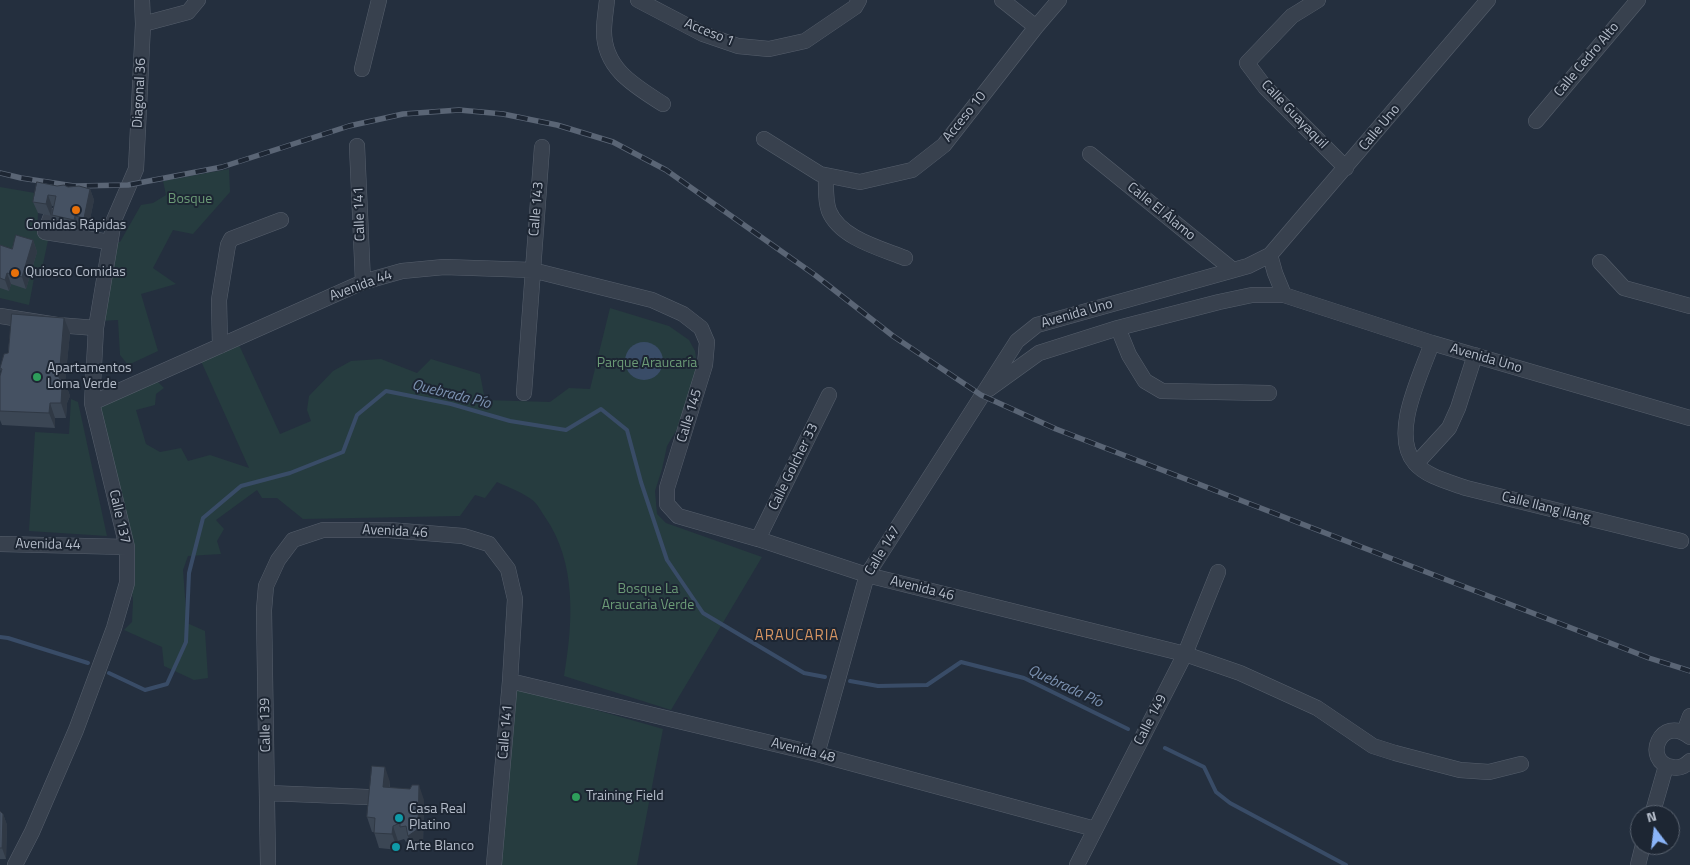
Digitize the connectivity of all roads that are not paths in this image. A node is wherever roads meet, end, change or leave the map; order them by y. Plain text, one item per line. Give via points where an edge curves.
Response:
1 (142, 0) edge
2 (198, 0) edge
3 (379, 0) edge
4 (607, 0) edge
5 (638, 0) edge
6 (859, 0) edge
7 (1002, 0) edge
8 (1060, 0) edge
9 (1318, 0) edge
10 (1488, 0) edge
11 (1638, 0) edge
12 (143, 24) junction
13 (1036, 27) junction
14 (362, 69) dead end
15 (662, 104) dead end
16 (1536, 121) dead end
17 (764, 139) dead end
18 (357, 146) dead end
19 (542, 147) dead end
20 (1090, 154) dead end
21 (1346, 168) junction
22 (826, 176) junction
23 (128, 185) joint
24 (50, 216) edge
25 (281, 220) dead end
26 (110, 242) junction
27 (904, 258) dead end
28 (1600, 262) dead end
29 (1273, 266) junction
30 (532, 270) junction
31 (1233, 270) junction
32 (363, 282) junction
33 (1252, 295) junction
34 (1284, 295) junction
35 (1690, 306) edge
36 (0, 316) edge
37 (96, 328) junction
38 (700, 328) joint
39 (1118, 328) junction
40 (1432, 343) junction
41 (220, 346) junction
42 (1475, 355) junction
43 (524, 393) dead end
44 (1269, 393) dead end
45 (982, 394) junction
46 (829, 395) dead end
47 (92, 403) junction
48 (1690, 418) edge
49 (1416, 464) junction
50 (668, 504) joint
51 (758, 539) junction
52 (1681, 541) dead end
53 (0, 544) edge
54 (127, 547) junction
55 (1218, 572) dead end
56 (867, 575) junction
57 (266, 586) joint
58 (514, 599) joint
59 (1185, 654) junction
60 (510, 681) junction
61 (1690, 716) edge
62 (1687, 734) edge
63 (817, 754) junction
64 (1690, 761) edge
65 (1521, 764) dead end
66 (1666, 766) junction
67 (267, 794) junction
68 (367, 797) edge
69 (1655, 805) edge
70 (1095, 829) junction
71 (15, 865) edge
72 (268, 865) edge
73 (494, 865) edge
74 (1077, 865) edge

1 - 12 street, Diagonal 36
2 - 12 street via 188,12
3 - 14 street
4 - 15 street via 604,32 608,52 628,82
5 - 6 street, Acceso 1 via 703,34 738,46 769,49 805,41 855,7
7 - 13 street
8 - 13 street, Acceso 10
9 - 21 street, Calle Guayaquil via 1292,16 1247,63 1264,87
10 - 21 street, Calle Uno
11 - 16 street, Calle Cedro Alto
12 - 23 street, Diagonal 36 via 136,168
13 - 22 street, Acceso 10 via 944,145 912,170 860,182
17 - 22 street, Acceso 10
18 - 32 street, Calle 141
19 - 30 street, Calle 143
20 - 31 street, Calle El Álamo
21 - 29 street, Calle Uno
22 - 27 street via 826,198 839,225 851,235
23 - 26 street, Calle 137 via 114,220
24 - 26 street via 45,232
25 - 41 street via 232,240 228,245 219,300
26 - 37 street, Calle 137
28 - 35 street via 1624,288
29 - 31 street, Avenida Uno
29 - 33 street, Calle Uno via 1268,282
29 - 34 street
30 - 32 street, Avenida 44 via 444,267 402,271
30 - 38 street, Avenida 44 via 652,300 683,314
30 - 43 street, Calle 143
31 - 45 street, Avenida Uno via 1037,325 1016,341
32 - 41 street, Avenida 44
33 - 34 street, Avenida Uno
33 - 39 street, Avenida Uno
34 - 40 street, Avenida Uno
36 - 37 street
37 - 47 street, Calle 137
38 - 50 street, Calle 145 via 707,342 705,365 667,488
39 - 44 street via 1145,381 1162,391
39 - 45 street, Avenida Uno via 1039,353
40 - 42 street, Avenida Uno
40 - 49 street via 1404,427 1407,450
41 - 47 street, Avenida 44
42 - 48 street, Avenida Uno
42 - 49 street via 1449,428
45 - 56 street, Calle 147
46 - 51 street, Calle Golcher 33
47 - 54 street, Calle 137
49 - 52 street, Calle Ilang Ilang via 1437,478 1466,488
50 - 51 street, Avenida 46 via 678,516
51 - 56 street, Avenida 46
53 - 54 street, Avenida 44
54 - 71 street, Calle 137 via 127,583 114,628 76,730
55 - 59 street, Calle 149
56 - 59 street, Avenida 46
56 - 63 street, Calle 147
57 - 58 street, Avenida 46 via 278,560 293,540 323,530 389,530 463,536 489,544 508,569
57 - 67 street, Calle 139
58 - 60 street, Calle 141
59 - 65 street, Avenida 46 via 1240,673 1317,708 1373,746 1460,770 1489,772
59 - 70 street, Calle 149
60 - 63 street, Avenida 48
60 - 73 street, Calle 141
61 - 62 street
62 - 66 street via 1675,730 1660,737 1657,753
63 - 70 street, Avenida 48
64 - 66 street via 1682,767
66 - 69 street
67 - 68 street
67 - 72 street, Calle 139
70 - 74 street, Calle 149

